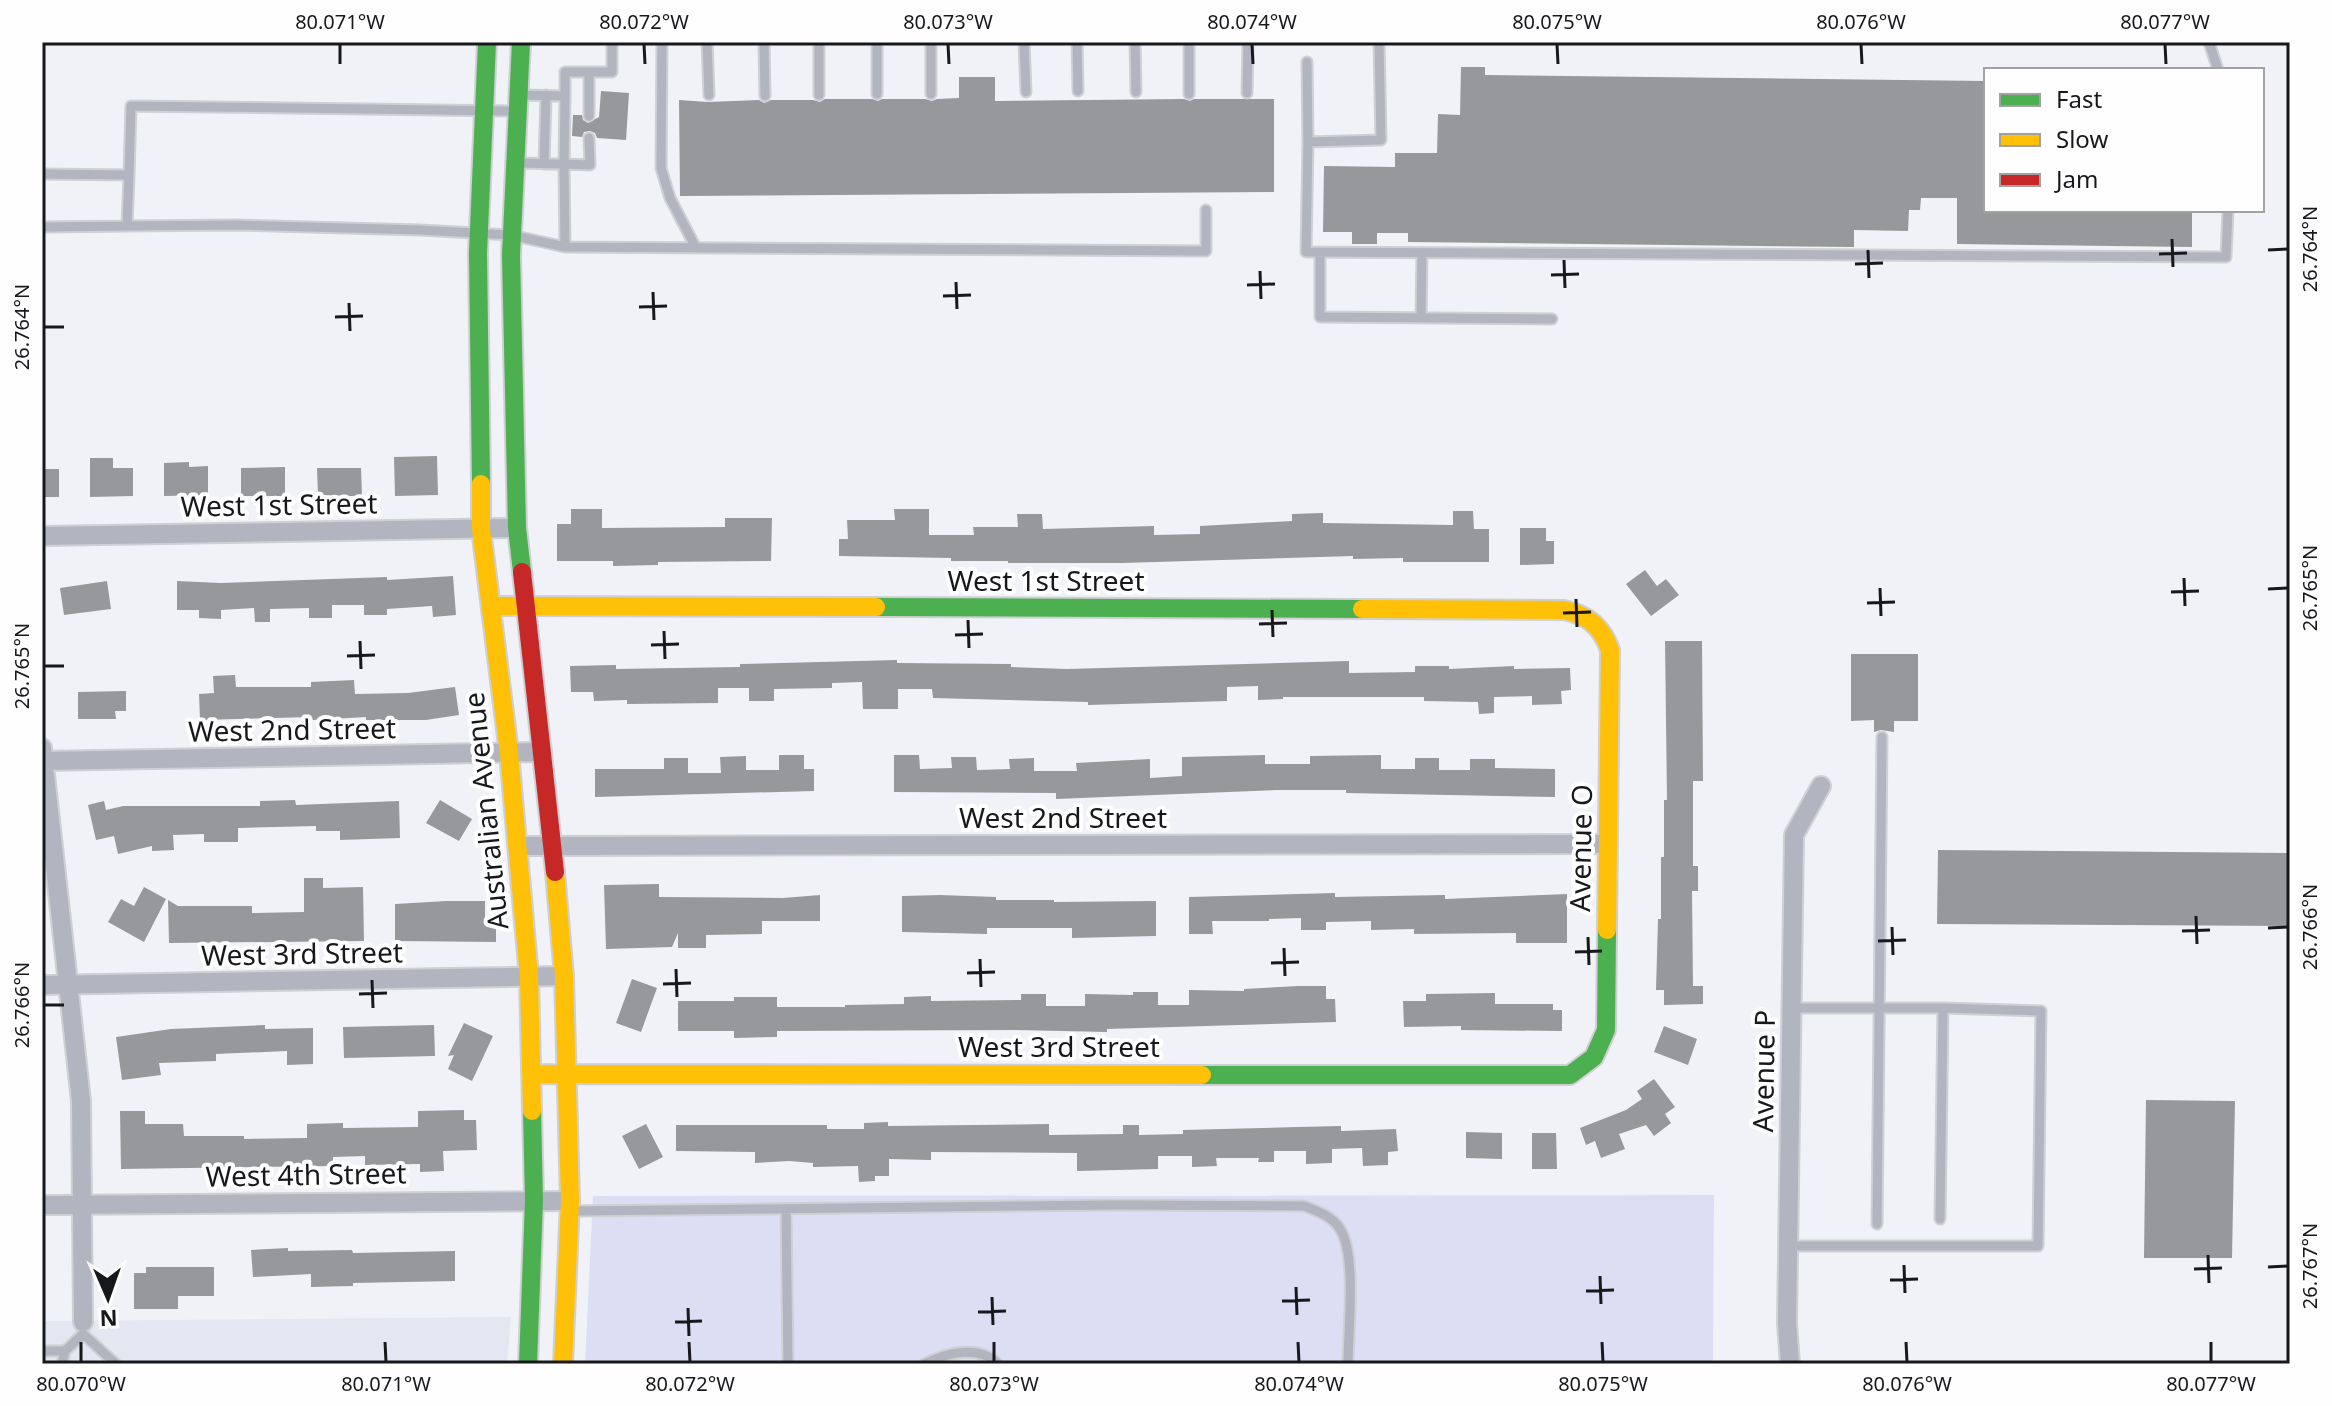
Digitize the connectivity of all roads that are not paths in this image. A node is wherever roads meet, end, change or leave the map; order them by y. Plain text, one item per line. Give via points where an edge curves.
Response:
1 (487, 42) edge
2 (521, 42) edge
3 (612, 42) edge
4 (662, 42) edge
5 (707, 42) edge
6 (764, 42) edge
7 (819, 42) edge
8 (877, 42) edge
9 (931, 42) edge
10 (1024, 42) edge
11 (1077, 42) edge
12 (1135, 42) edge
13 (1189, 42) edge
14 (1248, 42) edge
15 (1379, 42) edge
16 (2209, 42) edge
17 (1307, 62) dead end
18 (2217, 68) edge
19 (589, 72) junction
20 (1078, 91) dead end
21 (1026, 92) dead end
22 (1136, 92) dead end
23 (1247, 93) dead end
24 (877, 94) dead end
25 (931, 94) dead end
26 (1189, 94) dead end
27 (546, 95) junction
28 (709, 95) dead end
29 (819, 95) dead end
30 (565, 96) junction
31 (765, 96) dead end
32 (518, 103) junction
33 (484, 110) junction
34 (589, 116) dead end
35 (589, 138) dead end
36 (1308, 142) junction
37 (515, 162) junction
38 (544, 164) junction
39 (564, 164) junction
40 (42, 174) edge
41 (129, 175) junction
42 (1206, 210) dead end
43 (2228, 212) edge
44 (127, 226) junction
45 (42, 227) edge
46 (511, 235) junction
47 (479, 243) junction
48 (565, 247) junction
49 (696, 248) junction
50 (1320, 252) junction
51 (1422, 253) junction
52 (1421, 318) junction
53 (1552, 319) dead end
54 (517, 528) junction
55 (481, 529) junction
56 (42, 536) edge
57 (491, 606) junction
58 (526, 606) junction
59 (1597, 624) joint
60 (1882, 737) dead end
61 (542, 752) junction
62 (509, 753) junction
63 (43, 757) edge
64 (1821, 786) dead end
65 (1608, 844) junction
66 (553, 845) junction
67 (519, 846) junction
68 (564, 976) junction
69 (529, 977) junction
70 (42, 985) edge
71 (68, 985) junction
72 (1792, 1008) junction
73 (1881, 1008) junction
74 (1943, 1008) junction
75 (1583, 1069) joint
76 (533, 1074) junction
77 (568, 1074) junction
78 (534, 1200) junction
79 (81, 1204) junction
80 (42, 1205) edge
81 (570, 1206) junction
82 (786, 1210) junction
83 (1940, 1219) dead end
84 (1877, 1224) dead end
85 (1788, 1246) junction
86 (83, 1328) junction
87 (42, 1351) edge
88 (65, 1351) junction
89 (62, 1364) edge
90 (116, 1364) edge
91 (528, 1364) edge
92 (563, 1364) edge
93 (788, 1364) edge
94 (924, 1364) edge
95 (998, 1364) edge
96 (1348, 1364) edge
97 (1790, 1364) edge

1 - 33 main road, Australian Avenue
2 - 32 main road
3 - 19 lane via 612,72
4 - 49 lane via 661,168
5 - 28 lane
6 - 31 lane
7 - 29 lane
8 - 24 lane
9 - 25 lane
10 - 21 lane
11 - 20 lane
12 - 22 lane
13 - 26 lane
14 - 23 lane
15 - 36 lane via 1381,140
16 - 18 lane
17 - 36 lane
19 - 30 lane via 565,72
19 - 34 lane
27 - 30 lane
27 - 32 lane
27 - 38 lane
30 - 39 lane
32 - 33 lane
32 - 37 main road
33 - 41 lane via 131,106
33 - 47 main road, Australian Avenue
35 - 39 lane via 590,165
36 - 50 lane via 1306,252
37 - 38 lane
37 - 46 main road
38 - 39 lane
39 - 48 lane
40 - 41 lane
41 - 44 lane
42 - 49 lane via 1206,251
43 - 51 lane via 2226,257
44 - 45 lane
44 - 47 lane via 236,225
46 - 47 lane
46 - 48 lane
46 - 54 main road
47 - 55 main road, Australian Avenue
48 - 49 lane
50 - 51 lane
50 - 52 lane via 1320,317
51 - 52 lane
52 - 53 lane
54 - 55 street, West 1st Street
54 - 58 main road
55 - 56 street, West 1st Street
55 - 57 main road, Australian Avenue
57 - 58 main road, West 1st Street
57 - 62 main road, Australian Avenue
58 - 59 main road, West 1st Street via 1564,610
58 - 61 main road
59 - 65 main road, Avenue O via 1610,650
60 - 73 lane
61 - 62 street, West 2nd Street
61 - 66 main road
62 - 63 street, West 2nd Street
62 - 67 main road, Australian Avenue
63 - 71 street
64 - 72 street, Avenue P via 1794,835
65 - 66 street, West 2nd Street
65 - 75 main road, Avenue O via 1606,1030 1596,1058
66 - 67 street, West 2nd Street
66 - 68 main road
67 - 69 main road, Australian Avenue
68 - 69 street, West 3rd Street
68 - 77 main road
69 - 71 street, West 3rd Street
69 - 76 main road, Australian Avenue
70 - 71 street, West 3rd Street
71 - 79 street via 81,1101
72 - 73 lane
72 - 85 street, Avenue P
73 - 74 lane
73 - 84 lane
74 - 83 lane
74 - 85 lane via 2041,1011 2038,1246
75 - 77 main road, West 3rd Street via 1570,1075
76 - 77 main road, West 3rd Street
76 - 78 main road, Australian Avenue
77 - 81 main road
78 - 79 street, West 4th Street
78 - 81 street, West 4th Street
78 - 91 main road, Australian Avenue
79 - 80 street, West 4th Street
79 - 86 street
81 - 82 lane
81 - 92 main road
82 - 93 lane
82 - 96 lane via 1304,1206 1323,1213 1340,1229 1350,1257
85 - 97 street, Avenue P
86 - 88 lane
86 - 90 lane
87 - 88 lane
88 - 89 lane
94 - 95 lane via 957,1353 977,1353

